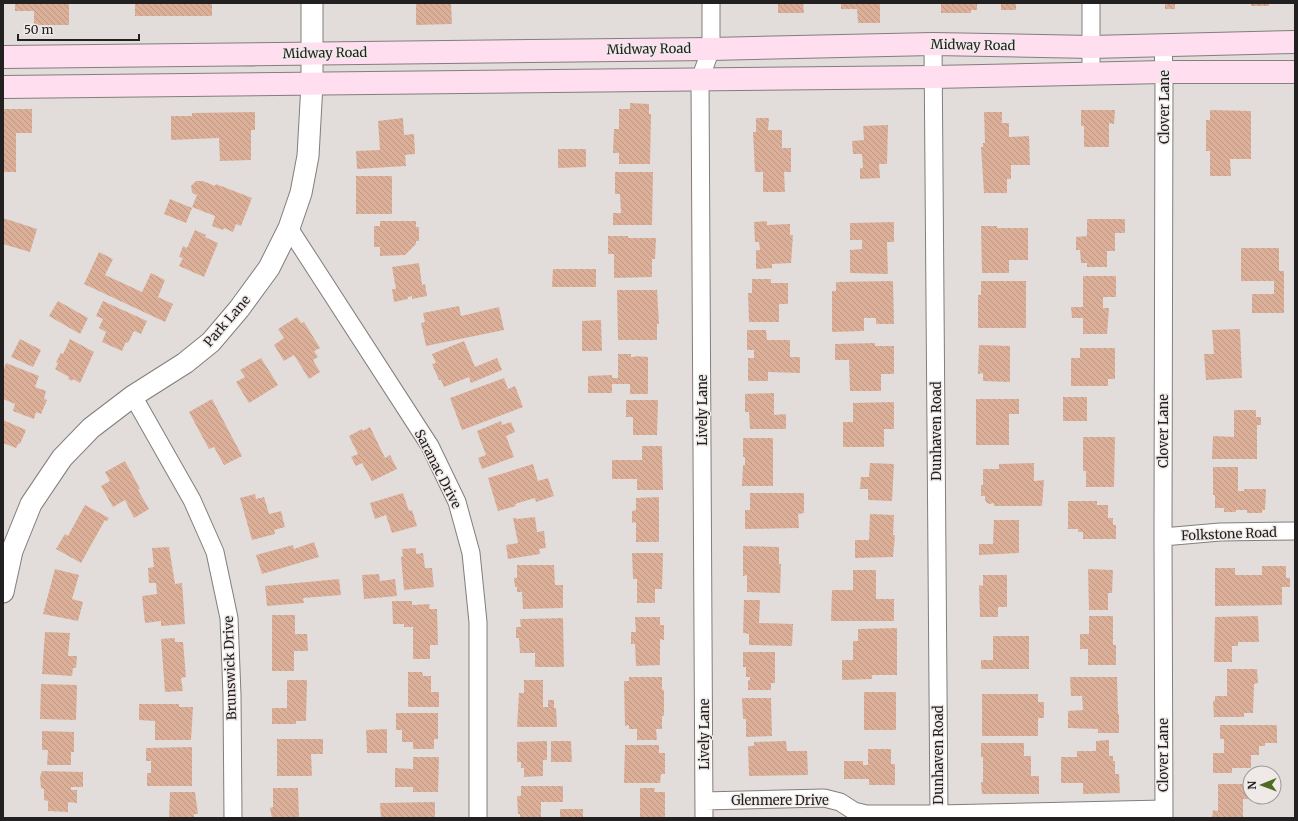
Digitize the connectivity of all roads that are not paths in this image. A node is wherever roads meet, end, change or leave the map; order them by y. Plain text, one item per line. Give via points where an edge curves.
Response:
1 (312, 3) edge
2 (711, 3) edge
3 (1091, 3) edge
4 (1295, 42) edge
5 (933, 44) junction
6 (1163, 44) junction
7 (1091, 47) junction
8 (711, 49) junction
9 (312, 53) junction
10 (3, 57) edge
11 (1164, 72) junction
12 (1295, 72) edge
13 (1091, 74) junction
14 (933, 77) junction
15 (700, 79) junction
16 (312, 84) junction
17 (3, 87) edge
18 (289, 228) junction
19 (133, 396) junction
20 (1295, 531) edge
21 (1163, 537) junction
22 (3, 592) edge
23 (704, 801) junction
24 (1164, 814) edge
25 (939, 816) edge
26 (233, 818) edge
27 (478, 818) edge
28 (704, 818) edge

1 - 9 street, Park Lane
2 - 8 street, Lively Lane
3 - 7 street
4 - 6 main road, Midway Road
5 - 7 main road, Midway Road
5 - 8 main road, Midway Road
5 - 14 street, Dunhaven Road
6 - 7 main road, Midway Road
6 - 11 street, Clover Lane
7 - 13 street
8 - 9 main road, Midway Road
8 - 15 street, Lively Lane
9 - 10 main road, Midway Road
9 - 16 street, Park Lane
11 - 12 main road
11 - 13 main road
11 - 21 street, Clover Lane
13 - 14 main road
14 - 15 main road
14 - 25 street, Dunhaven Road
15 - 16 main road
15 - 23 street, Lively Lane
16 - 17 main road
16 - 18 street, Park Lane via 308,156 301,193
18 - 19 street, Park Lane via 269,268 211,342 185,363
18 - 27 street, Saranac Drive via 430,446 457,502 471,553 478,622
19 - 22 street, Park Lane via 91,428 62,458 31,504 12,551
19 - 26 street, Brunswick Drive via 192,500 215,552 229,618
20 - 21 street, Folkstone Road via 1220,532
21 - 24 street, Clover Lane
23 - 25 street, Glenmere Drive via 824,798 866,814
23 - 28 street, Lively Lane
24 - 25 street, Glenmere Drive

